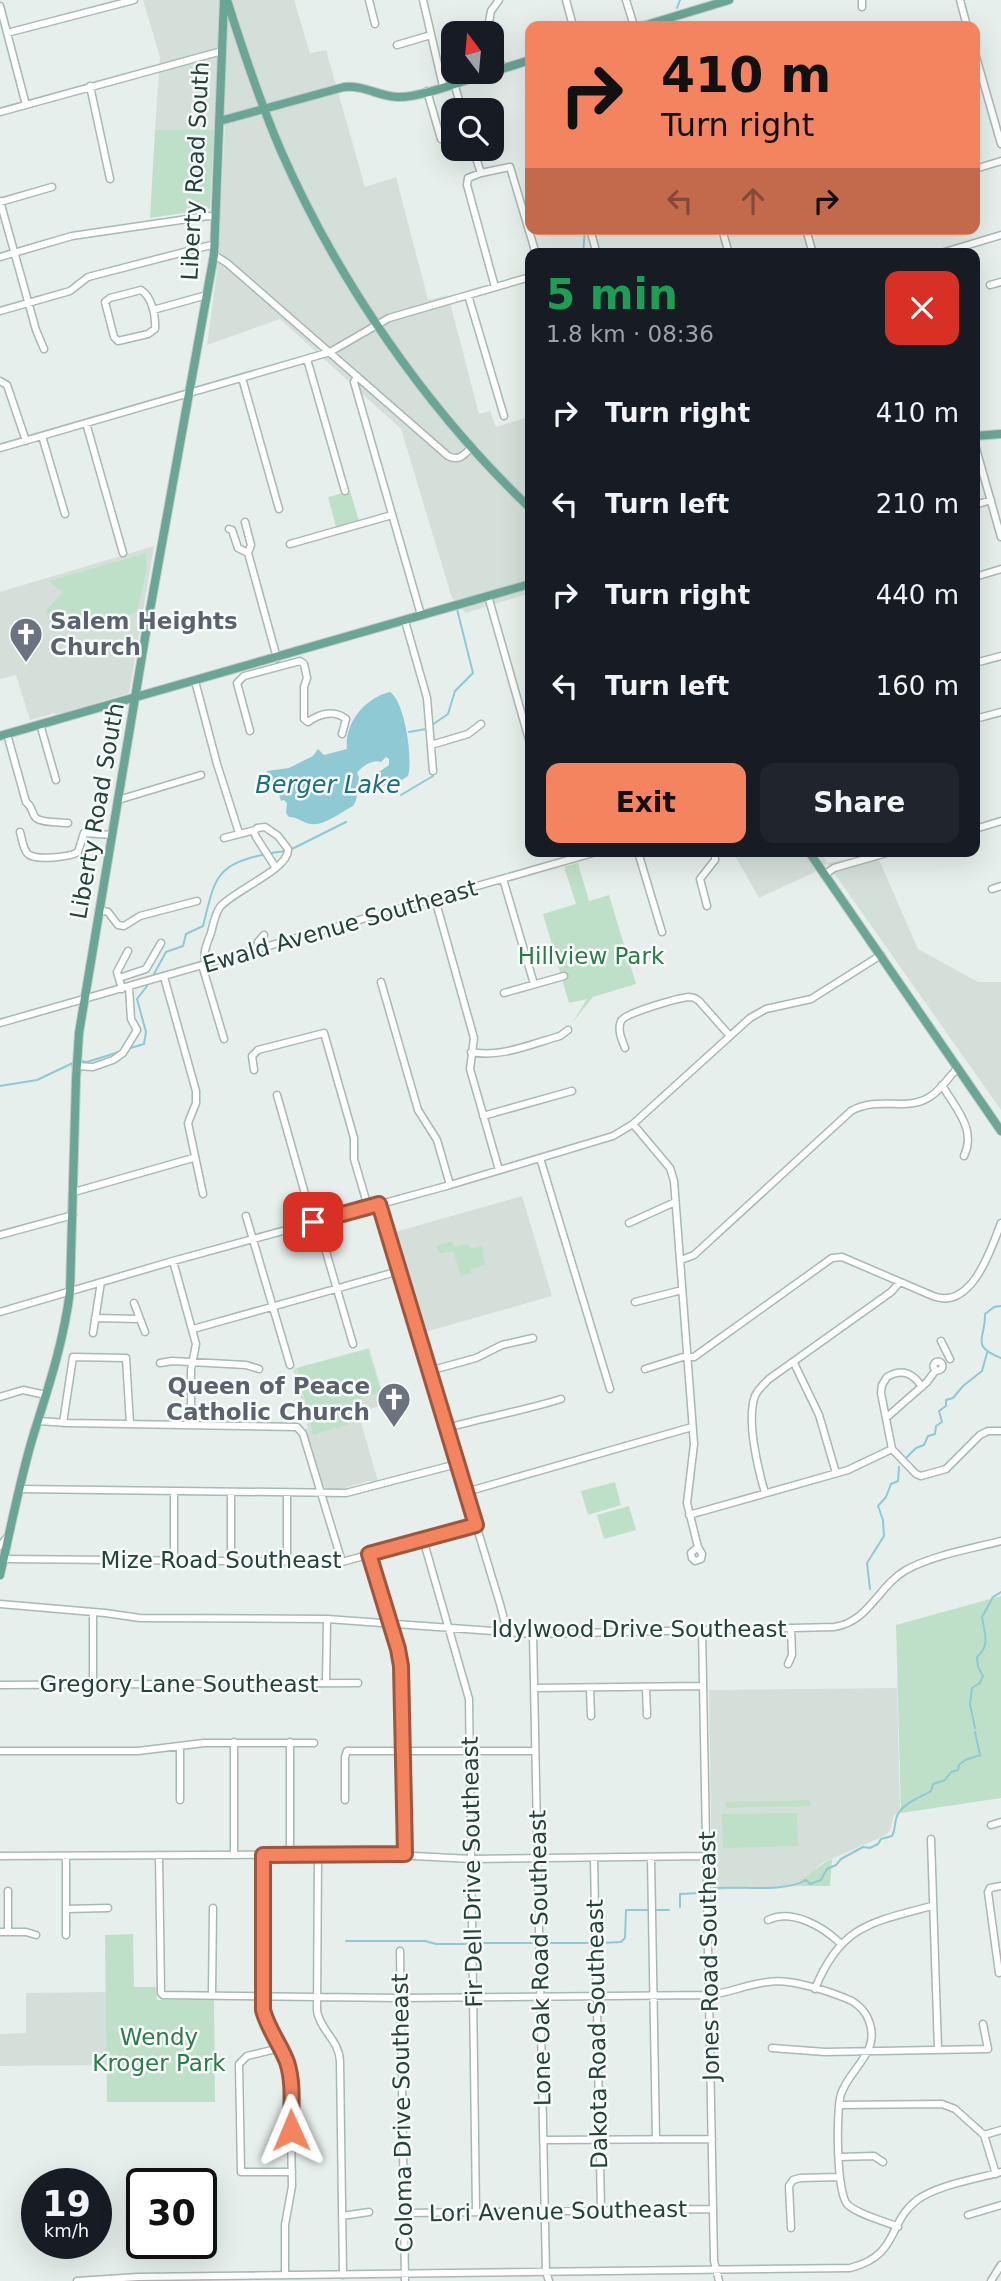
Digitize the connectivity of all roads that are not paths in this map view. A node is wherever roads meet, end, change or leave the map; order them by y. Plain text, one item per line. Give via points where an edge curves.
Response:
1 (134, 0) edge
2 (225, 0) edge
3 (369, 0) edge
4 (423, 0) edge
5 (499, 0) edge
6 (566, 0) edge
7 (626, 0) edge
8 (729, 0) edge
9 (960, 0) edge
10 (0, 6) edge
11 (489, 21) edge
12 (572, 21) edge
13 (632, 21) edge
14 (660, 21) edge
15 (966, 21) edge
16 (375, 24) dead end
17 (7, 33) junction
18 (432, 35) junction
19 (397, 45) dead end
20 (222, 51) junction
21 (525, 61) edge
22 (504, 67) edge
23 (980, 70) edge
24 (450, 84) edge
25 (90, 86) junction
26 (443, 86) junction
27 (427, 91) junction
28 (26, 104) junction
29 (265, 109) junction
30 (0, 112) edge
31 (220, 121) junction
32 (441, 139) dead end
33 (1001, 144) edge
34 (477, 161) edge
35 (1001, 161) edge
36 (980, 167) edge
37 (481, 173) junction
38 (110, 179) dead end
39 (52, 187) dead end
40 (0, 202) edge
41 (216, 217) junction
42 (525, 217) edge
43 (1001, 235) edge
44 (215, 244) junction
45 (958, 248) edge
46 (15, 253) junction
47 (214, 255) junction
48 (0, 257) edge
49 (525, 278) edge
50 (1001, 282) edge
51 (990, 285) dead end
52 (495, 287) junction
53 (207, 295) junction
54 (468, 295) junction
55 (29, 303) junction
56 (153, 310) junction
57 (0, 311) edge
58 (377, 325) junction
59 (44, 349) dead end
60 (330, 352) junction
61 (307, 359) junction
62 (357, 376) junction
63 (242, 378) junction
64 (3, 382) edge
65 (190, 393) junction
66 (504, 416) dead end
67 (86, 423) junction
68 (1001, 434) edge
69 (42, 436) junction
70 (980, 436) edge
71 (26, 441) junction
72 (472, 447) junction
73 (0, 448) edge
74 (980, 462) edge
75 (345, 491) dead end
76 (991, 500) junction
77 (525, 503) edge
78 (980, 503) edge
79 (279, 509) dead end
80 (65, 514) dead end
81 (391, 515) junction
82 (245, 522) dead end
83 (229, 529) dead end
84 (1001, 537) edge
85 (290, 544) dead end
86 (123, 553) dead end
87 (248, 554) junction
88 (1001, 569) edge
89 (980, 575) edge
90 (525, 585) edge
91 (488, 596) junction
92 (421, 615) junction
93 (405, 621) junction
94 (1001, 656) edge
95 (273, 662) junction
96 (980, 662) edge
97 (195, 681) junction
98 (135, 697) junction
99 (1001, 712) edge
100 (980, 718) edge
101 (40, 724) junction
102 (481, 724) dead end
103 (525, 726) edge
104 (250, 731) dead end
105 (342, 734) dead end
106 (4, 735) edge
107 (431, 745) junction
108 (433, 771) dead end
109 (201, 775) dead end
110 (57, 780) dead end
111 (118, 800) junction
112 (1001, 821) edge
113 (68, 823) dead end
114 (980, 827) edge
115 (255, 830) junction
116 (20, 832) dead end
117 (239, 833) junction
118 (112, 835) junction
119 (224, 838) dead end
120 (563, 857) edge
121 (578, 857) edge
122 (640, 857) edge
123 (715, 857) edge
124 (812, 857) edge
125 (873, 857) edge
126 (564, 861) junction
127 (276, 868) junction
128 (824, 875) junction
129 (503, 879) junction
130 (1001, 886) edge
131 (992, 889) dead end
132 (435, 899) junction
133 (197, 901) dead end
134 (707, 906) dead end
135 (99, 910) junction
136 (662, 932) dead end
137 (264, 935) dead end
138 (161, 943) dead end
139 (257, 949) junction
140 (128, 951) dead end
141 (881, 956) junction
142 (204, 965) junction
143 (164, 976) junction
144 (564, 976) dead end
145 (119, 978) junction
146 (381, 982) dead end
147 (534, 984) junction
148 (126, 988) junction
149 (504, 993) dead end
150 (84, 999) junction
151 (0, 1023) edge
152 (568, 1030) dead end
153 (730, 1036) junction
154 (224, 1039) dead end
155 (625, 1048) dead end
156 (471, 1052) junction
157 (76, 1066) junction
158 (958, 1068) junction
159 (254, 1070) dead end
160 (942, 1085) junction
161 (572, 1091) dead end
162 (277, 1095) dead end
163 (483, 1116) junction
164 (633, 1124) junction
165 (1001, 1131) edge
166 (964, 1156) dead end
167 (193, 1158) junction
168 (540, 1158) junction
169 (499, 1170) junction
170 (450, 1185) junction
171 (74, 1192) junction
172 (202, 1195) dead end
173 (675, 1202) junction
174 (379, 1204) junction
175 (368, 1207) junction
176 (72, 1215) junction
177 (246, 1216) dead end
178 (315, 1221) junction
179 (629, 1223) dead end
180 (1001, 1223) edge
181 (0, 1235) edge
182 (252, 1239) junction
183 (173, 1261) junction
184 (681, 1261) junction
185 (400, 1271) junction
186 (101, 1282) junction
187 (900, 1282) junction
188 (338, 1289) junction
189 (682, 1290) junction
190 (70, 1291) junction
191 (635, 1302) dead end
192 (134, 1303) dead end
193 (273, 1307) junction
194 (0, 1312) edge
195 (95, 1318) junction
196 (140, 1319) junction
197 (193, 1329) junction
198 (145, 1332) dead end
199 (93, 1333) dead end
200 (533, 1338) dead end
201 (941, 1341) dead end
202 (687, 1343) junction
203 (353, 1344) dead end
204 (702, 1352) junction
205 (58, 1356) junction
206 (73, 1357) junction
207 (688, 1357) junction
208 (160, 1363) dead end
209 (193, 1363) junction
210 (794, 1363) junction
211 (290, 1365) dead end
212 (645, 1368) dead end
213 (259, 1369) dead end
214 (429, 1371) junction
215 (922, 1387) junction
216 (610, 1389) dead end
217 (46, 1395) junction
218 (0, 1396) edge
219 (561, 1399) dead end
220 (886, 1418) junction
221 (38, 1421) junction
222 (62, 1423) junction
223 (130, 1424) junction
224 (191, 1425) junction
225 (692, 1427) junction
226 (447, 1428) junction
227 (1001, 1431) edge
228 (892, 1449) junction
229 (457, 1464) junction
230 (836, 1473) junction
231 (20, 1489) junction
232 (174, 1492) junction
233 (231, 1492) junction
234 (466, 1492) junction
235 (287, 1493) junction
236 (765, 1493) junction
237 (321, 1494) junction
238 (689, 1514) junction
239 (476, 1525) junction
240 (9, 1535) junction
241 (423, 1539) junction
242 (1001, 1541) edge
243 (0, 1546) edge
244 (698, 1546) dead end
245 (369, 1554) junction
246 (4, 1559) junction
247 (174, 1561) junction
248 (231, 1562) junction
249 (287, 1562) junction
250 (342, 1562) junction
251 (0, 1575) edge
252 (0, 1604) edge
253 (93, 1613) junction
254 (327, 1619) junction
255 (390, 1623) junction
256 (449, 1628) junction
257 (791, 1628) junction
258 (702, 1630) junction
259 (506, 1633) junction
260 (533, 1634) junction
261 (788, 1664) dead end
262 (326, 1683) junction
263 (358, 1683) dead end
264 (0, 1685) edge
265 (93, 1686) junction
266 (703, 1686) junction
267 (646, 1687) junction
268 (534, 1688) junction
269 (590, 1688) junction
270 (647, 1715) dead end
271 (591, 1716) dead end
272 (234, 1742) junction
273 (290, 1742) junction
274 (314, 1743) dead end
275 (180, 1746) junction
276 (0, 1751) edge
277 (470, 1751) junction
278 (535, 1751) junction
279 (403, 1752) junction
280 (180, 1800) dead end
281 (345, 1800) dead end
282 (1001, 1822) edge
283 (991, 1825) dead end
284 (931, 1839) dead end
285 (405, 1854) junction
286 (159, 1855) junction
287 (234, 1855) junction
288 (263, 1855) junction
289 (290, 1855) junction
290 (318, 1855) junction
291 (0, 1856) edge
292 (66, 1856) junction
293 (706, 1856) junction
294 (651, 1857) junction
295 (472, 1858) junction
296 (538, 1858) junction
297 (594, 1858) junction
298 (1001, 1886) edge
299 (8, 1891) dead end
300 (932, 1906) junction
301 (108, 1908) dead end
302 (213, 1908) dead end
303 (66, 1909) junction
304 (768, 1920) dead end
305 (4, 1932) edge
306 (36, 1935) dead end
307 (66, 1936) dead end
308 (840, 1944) junction
309 (400, 1951) dead end
310 (999, 1973) edge
311 (814, 1989) junction
312 (212, 1994) junction
313 (597, 1995) junction
314 (653, 1995) junction
315 (709, 1995) junction
316 (264, 1996) junction
317 (317, 1996) junction
318 (541, 1996) junction
319 (400, 1998) junction
320 (474, 1998) junction
321 (983, 2024) dead end
322 (280, 2048) junction
323 (772, 2048) dead end
324 (938, 2049) junction
325 (869, 2050) junction
326 (839, 2105) junction
327 (1001, 2130) edge
328 (984, 2135) junction
329 (656, 2139) junction
330 (712, 2139) junction
331 (544, 2140) junction
332 (600, 2140) junction
333 (839, 2157) junction
334 (883, 2162) dead end
335 (292, 2172) junction
336 (998, 2173) edge
337 (839, 2177) junction
338 (1001, 2205) edge
339 (713, 2209) junction
340 (601, 2210) junction
341 (477, 2211) junction
342 (545, 2211) junction
343 (369, 2212) dead end
344 (404, 2213) junction
345 (968, 2215) dead end
346 (342, 2216) junction
347 (898, 2227) junction
348 (792, 2228) dead end
349 (1001, 2265) edge
350 (716, 2270) junction
351 (650, 2271) junction
352 (546, 2272) junction
353 (469, 2273) junction
354 (343, 2275) junction
355 (285, 2276) junction
356 (263, 2278) edge
357 (404, 2278) edge
358 (995, 2279) edge
359 (76, 2281) edge
360 (90, 2281) edge
361 (471, 2281) edge
362 (549, 2281) edge
363 (652, 2281) edge
364 (719, 2281) edge

1 - 17 street
2 - 20 main road, Liberty Road South
2 - 29 main road
3 - 16 street
4 - 18 street
5 - 11 street
6 - 12 street
7 - 13 street
8 - 14 main road
9 - 15 street
10 - 17 street
17 - 28 street
18 - 19 street
18 - 26 street
20 - 25 street
20 - 31 main road, Liberty Road South
21 - 22 main road
23 - 33 street
24 - 26 main road
25 - 28 street
25 - 38 street
26 - 27 main road
27 - 29 main road via 394,97 362,87 344,87
27 - 32 street
28 - 30 street
29 - 31 main road
29 - 58 main road via 306,201
31 - 41 main road, Liberty Road South
34 - 37 street
35 - 36 street
37 - 42 street via 510,167
37 - 52 street via 467,180
39 - 40 street
40 - 46 street
41 - 44 main road, Liberty Road South
41 - 46 street via 84,234
43 - 45 street
44 - 47 main road, Liberty Road South
44 - 55 street via 88,277 70,291
46 - 48 street
46 - 55 street
47 - 53 main road, Liberty Road South
47 - 60 street
49 - 52 street
50 - 51 street
52 - 54 street
53 - 56 street
53 - 65 main road, Liberty Road South
54 - 58 street
54 - 66 street
55 - 57 street
55 - 59 street
56 - 56 street via 141,290 110,298 105,305 114,337 121,342 153,331
58 - 60 street
58 - 72 main road
60 - 61 street
60 - 62 street
61 - 63 street
61 - 75 street
62 - 72 street via 448,456 461,457
62 - 81 street via 354,382
63 - 65 street
63 - 79 street
64 - 71 street
65 - 67 street
65 - 98 main road, Liberty Road South
67 - 69 street
67 - 86 street
68 - 70 main road
69 - 71 street
69 - 80 street
71 - 73 street
72 - 77 main road
74 - 76 street
76 - 78 street
76 - 84 street
81 - 85 street
81 - 92 street
82 - 87 street via 251,545
83 - 87 street via 238,548
87 - 95 street
88 - 89 street
90 - 91 main road
91 - 92 main road
91 - 103 street
92 - 93 main road
93 - 95 main road
93 - 107 street via 427,698
94 - 96 street
95 - 97 main road
95 - 104 street via 237,683
95 - 105 street via 303,662 307,678 304,719 341,715 345,719
97 - 98 main road
97 - 117 street
98 - 101 main road
98 - 111 main road, Liberty Road South
99 - 100 street
101 - 106 main road
101 - 110 street
102 - 107 street via 466,735
106 - 113 street via 35,816
107 - 108 street
109 - 111 street
111 - 118 main road, Liberty Road South
112 - 114 street
115 - 117 street
115 - 127 street
115 - 127 street via 265,827 286,845 287,858
116 - 118 street via 30,855 64,858 78,852 84,833
117 - 119 street
118 - 135 main road, Liberty Road South
120 - 126 street
121 - 126 street, Ewald Avenue Southeast
122 - 136 street
123 - 134 street via 700,879
124 - 128 main road
125 - 128 street
126 - 129 street, Ewald Avenue Southeast
127 - 142 street via 219,910
128 - 141 main road
129 - 132 street, Ewald Avenue Southeast
129 - 147 street
130 - 131 street
132 - 139 street, Ewald Avenue Southeast
132 - 156 street via 474,1038
133 - 135 street via 140,916 124,926
135 - 150 main road, Liberty Road South
137 - 139 street
138 - 145 street via 146,969
139 - 142 street, Ewald Avenue Southeast
140 - 145 street via 117,972
141 - 153 street via 811,999 758,1013
141 - 158 main road
142 - 143 street, Ewald Avenue Southeast
142 - 154 street
143 - 148 street, Ewald Avenue Southeast
143 - 167 street via 196,1091 188,1120
144 - 147 street
145 - 148 street
146 - 170 street via 418,1110 436,1140
147 - 149 street
148 - 150 street, Ewald Avenue Southeast
148 - 157 street via 136,1035 110,1062
150 - 151 street, Ewald Avenue Southeast
150 - 157 main road, Liberty Road South
152 - 156 street via 498,1054
153 - 155 street via 699,1001 686,998 627,1015 620,1028
153 - 164 street
156 - 163 street via 470,1069
157 - 171 main road, Liberty Road South
158 - 160 street
158 - 165 main road
159 - 175 street via 252,1056 258,1050 324,1033
160 - 166 street via 968,1130
160 - 184 street via 915,1103 876,1103 851,1111 694,1255
161 - 163 street
162 - 178 street
163 - 169 street
164 - 168 street via 604,1140
164 - 173 street via 672,1171
167 - 171 street
167 - 172 street
168 - 169 street
168 - 216 street
169 - 170 street
170 - 174 street
171 - 176 main road, Liberty Road South
173 - 179 street
173 - 184 street
174 - 175 street
174 - 185 street
175 - 178 street
176 - 181 street
176 - 190 main road, Liberty Road South
177 - 182 street
178 - 182 street
178 - 188 street
180 - 187 street via 984,1267 954,1297 942,1300
182 - 183 street
182 - 193 street
183 - 186 street
183 - 197 street
184 - 189 street
185 - 188 street
185 - 214 street
186 - 190 street
186 - 195 street
187 - 204 street via 842,1257 832,1258
187 - 210 street
188 - 193 street
188 - 203 street
189 - 191 street
189 - 202 street
190 - 194 street
190 - 205 main road, Liberty Road South
192 - 196 street
193 - 197 street
193 - 211 street
195 - 196 street
195 - 199 street
196 - 198 street
197 - 209 street via 197,1344
200 - 214 street
201 - 215 street via 953,1357
202 - 204 street
202 - 207 street
204 - 207 street
205 - 206 street
205 - 217 main road, Liberty Road South
206 - 222 street
206 - 223 street via 127,1358
207 - 212 street
207 - 225 street
208 - 209 street
209 - 213 street
209 - 224 street
210 - 230 street via 819,1415
210 - 236 street via 762,1385 754,1400 756,1456
214 - 226 street
215 - 220 street
215 - 220 street via 907,1373 887,1377 881,1389
217 - 218 street via 23,1391
217 - 221 main road, Liberty Road South
219 - 226 street
220 - 228 street
221 - 222 street
221 - 231 main road, Liberty Road South
222 - 223 street
223 - 224 street
224 - 237 street via 300,1429
225 - 234 street
225 - 238 street
226 - 229 street
227 - 228 street via 980,1435 948,1468 921,1476
228 - 230 street
229 - 234 street
229 - 237 street via 356,1491
230 - 236 street
231 - 232 street
231 - 240 main road, Liberty Road South
232 - 233 street
232 - 247 street
233 - 235 street
233 - 248 street
234 - 239 street
235 - 237 street
235 - 249 street
236 - 238 street
237 - 250 street
238 - 244 street
239 - 241 street, Mize Road Southeast
239 - 259 street
240 - 243 street
240 - 246 main road, Liberty Road South
241 - 245 street, Mize Road Southeast
241 - 256 street, Fir Dell Drive Southeast
242 - 257 street, Idylwood Drive Southeast via 909,1569 846,1625
245 - 250 street, Mize Road Southeast
245 - 255 street
246 - 247 street, Mize Road Southeast
246 - 251 main road, Liberty Road South
247 - 248 street, Mize Road Southeast
248 - 249 street, Mize Road Southeast
249 - 250 street, Mize Road Southeast
252 - 253 street, Idylwood Drive Southeast
253 - 254 street, Idylwood Drive Southeast via 139,1618
253 - 265 street
254 - 255 street, Idylwood Drive Southeast
254 - 262 street
255 - 256 street, Idylwood Drive Southeast
255 - 279 street via 401,1666
256 - 259 street, Idylwood Drive Southeast
256 - 277 street, Fir Dell Drive Southeast via 469,1699
257 - 258 street, Idylwood Drive Southeast
257 - 261 street
258 - 260 street, Idylwood Drive Southeast
258 - 266 street, Jones Road Southeast
259 - 260 street, Idylwood Drive Southeast
260 - 268 street, Lone Oak Road Southeast
262 - 263 street, Gregory Lane Southeast
262 - 265 street, Gregory Lane Southeast
264 - 265 street, Gregory Lane Southeast
266 - 267 street
266 - 293 street, Jones Road Southeast
267 - 269 street
267 - 270 street
268 - 269 street
268 - 278 street, Lone Oak Road Southeast
269 - 271 street
272 - 273 street
272 - 275 street
272 - 287 street
273 - 274 street
273 - 289 street
275 - 276 street via 138,1751
275 - 280 street
277 - 278 street
277 - 279 street
277 - 295 street, Fir Dell Drive Southeast
278 - 296 street, Lone Oak Road Southeast
279 - 281 street via 347,1751
279 - 285 street
282 - 283 street
284 - 300 street
285 - 290 street
285 - 295 street
286 - 287 street
286 - 292 street
286 - 312 street via 162,1994
287 - 288 street
288 - 289 street
288 - 316 street
289 - 290 street
290 - 317 street
291 - 292 street
292 - 303 street
293 - 294 street
293 - 315 street, Jones Road Southeast
294 - 297 street
294 - 314 street
295 - 296 street
295 - 320 street, Fir Dell Drive Southeast
296 - 297 street
296 - 318 street, Lone Oak Road Southeast
297 - 313 street, Dakota Road Southeast
298 - 310 street via 988,1890
299 - 305 street
300 - 308 street via 879,1921
300 - 324 street
301 - 303 street
302 - 312 street
303 - 307 street
304 - 308 street via 783,1916 802,1920
305 - 306 street
308 - 311 street
309 - 319 street, Coloma Drive Southeast
311 - 315 street via 776,1981
311 - 325 street via 859,2005 870,2023
312 - 316 street
313 - 314 street
313 - 318 street
313 - 332 street, Dakota Road Southeast
314 - 315 street
314 - 329 street
315 - 330 street, Jones Road Southeast
316 - 317 street
316 - 322 street via 266,2021
317 - 319 street
317 - 346 street via 320,2022 340,2054
318 - 320 street
318 - 331 street, Lone Oak Road Southeast
319 - 320 street
319 - 344 street, Coloma Drive Southeast
320 - 341 street, Fir Dell Drive Southeast
321 - 324 street via 988,2049
322 - 335 street via 290,2081
322 - 335 street via 247,2056 239,2064 241,2172
323 - 325 street
324 - 325 street
325 - 326 street via 848,2080
326 - 328 street via 949,2105
326 - 333 street
327 - 328 street
328 - 336 street
329 - 330 street
329 - 332 street
330 - 339 street, Jones Road Southeast
331 - 332 street
331 - 342 street, Lone Oak Road Southeast
332 - 340 street, Dakota Road Southeast
333 - 334 street via 874,2156
333 - 337 street
335 - 355 street
336 - 347 street via 923,2196
337 - 347 street via 848,2206
337 - 348 street via 793,2180 789,2186
338 - 345 street
339 - 340 street, Lori Avenue Southeast
339 - 350 street, Jones Road Southeast
340 - 342 street, Lori Avenue Southeast
341 - 342 street, Lori Avenue Southeast
341 - 344 street, Lori Avenue Southeast
342 - 352 street, Lone Oak Road Southeast
343 - 346 street
344 - 357 street, Coloma Drive Southeast
346 - 354 street
347 - 350 street via 879,2254 850,2268
349 - 358 street
350 - 351 street
350 - 364 street, Jones Road Southeast
351 - 352 street
351 - 363 street
352 - 353 street
352 - 362 street, Lone Oak Road Southeast
353 - 357 street
353 - 361 street
354 - 355 street
354 - 357 street
355 - 356 street
356 - 360 street
359 - 360 street

